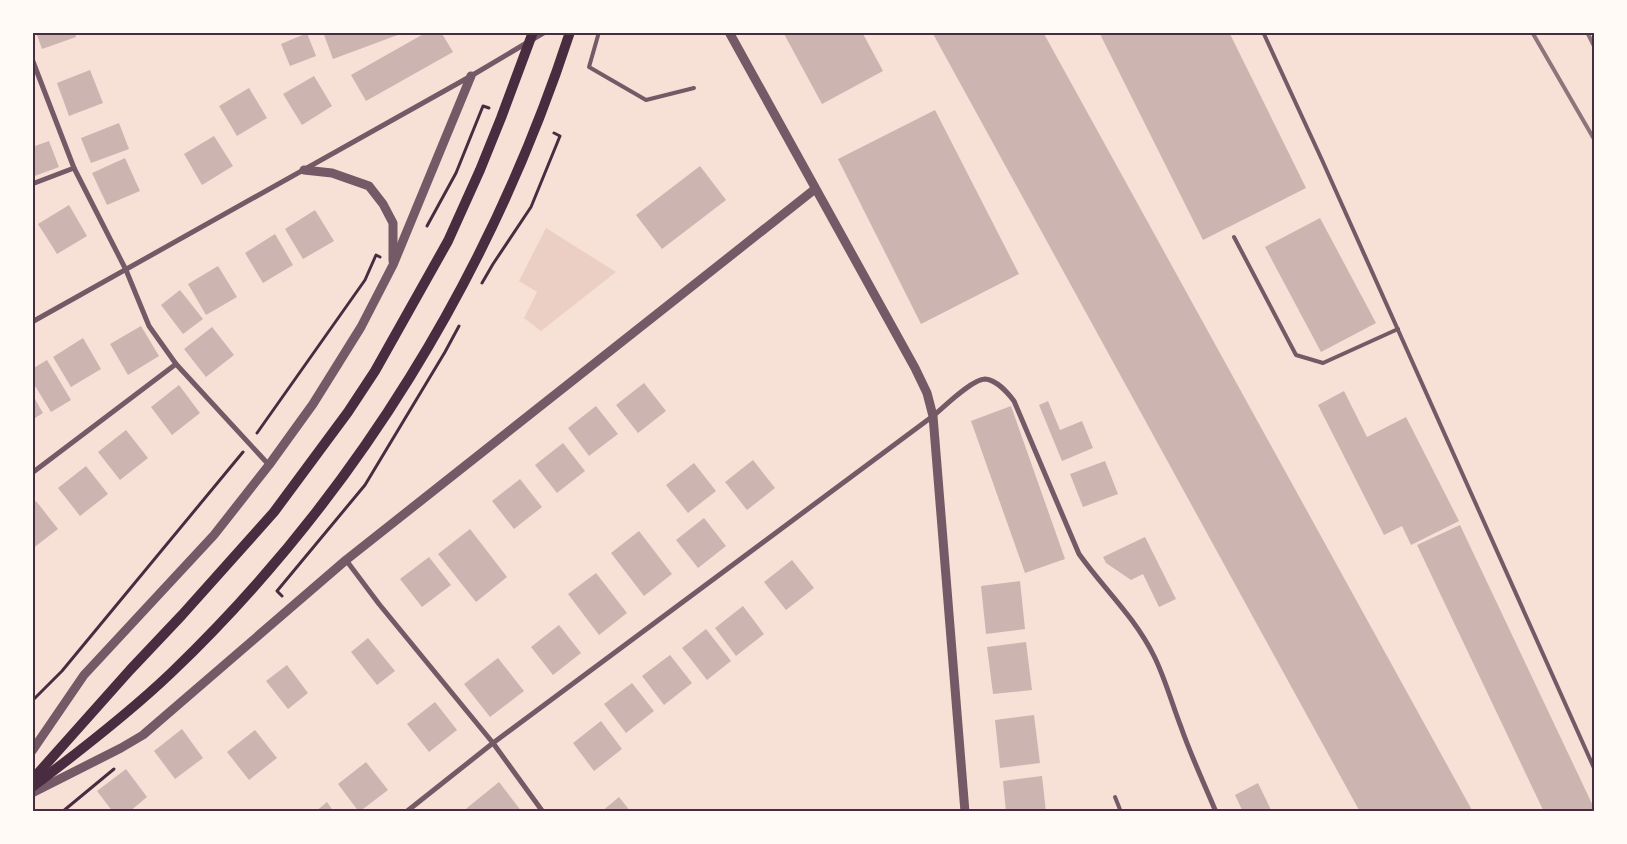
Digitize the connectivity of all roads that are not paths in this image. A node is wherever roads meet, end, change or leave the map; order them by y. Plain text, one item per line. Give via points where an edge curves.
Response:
1 (532, 32) edge
2 (545, 32) edge
3 (570, 32) edge
4 (599, 32) edge
5 (729, 32) edge
6 (1263, 32) edge
7 (32, 59) edge
8 (471, 76) junction
9 (694, 88) dead end
10 (74, 168) junction
11 (304, 170) junction
12 (32, 184) edge
13 (815, 189) junction
14 (1234, 237) dead end
15 (393, 265) junction
16 (126, 270) junction
17 (32, 322) edge
18 (1398, 329) junction
19 (176, 364) junction
20 (933, 416) junction
21 (269, 465) junction
22 (32, 473) edge
23 (346, 560) junction
24 (493, 744) junction
25 (32, 751) edge
26 (1594, 768) edge
27 (32, 780) edge
28 (32, 787) edge
29 (32, 793) edge
30 (1115, 797) dead end
31 (406, 812) edge
32 (543, 812) edge
33 (965, 812) edge
34 (1121, 812) edge
35 (1216, 812) edge

1 - 27 main road via 501,118 448,241 375,371 348,412 274,512
2 - 8 street
3 - 28 main road via 547,100 476,259 409,379 373,434 297,537 172,672 112,725
4 - 9 lane via 590,67 646,100
5 - 13 street
6 - 18 lane
7 - 10 street
8 - 11 street
8 - 15 street
10 - 12 street
10 - 16 street
11 - 15 street via 332,173 369,186 393,223
11 - 16 street
13 - 20 street via 915,368
13 - 23 street
14 - 18 lane via 1296,355 1323,363
15 - 21 street via 361,327
16 - 17 street
16 - 19 street via 149,326
18 - 26 lane
19 - 21 street
19 - 22 street
20 - 24 street
20 - 33 street
20 - 35 street via 975,382 985,379 997,384 1014,400 1079,554 1135,623 1154,656
21 - 25 street via 214,535 84,675
23 - 24 street
23 - 29 street via 143,735
24 - 31 street
24 - 32 street
30 - 34 lane

